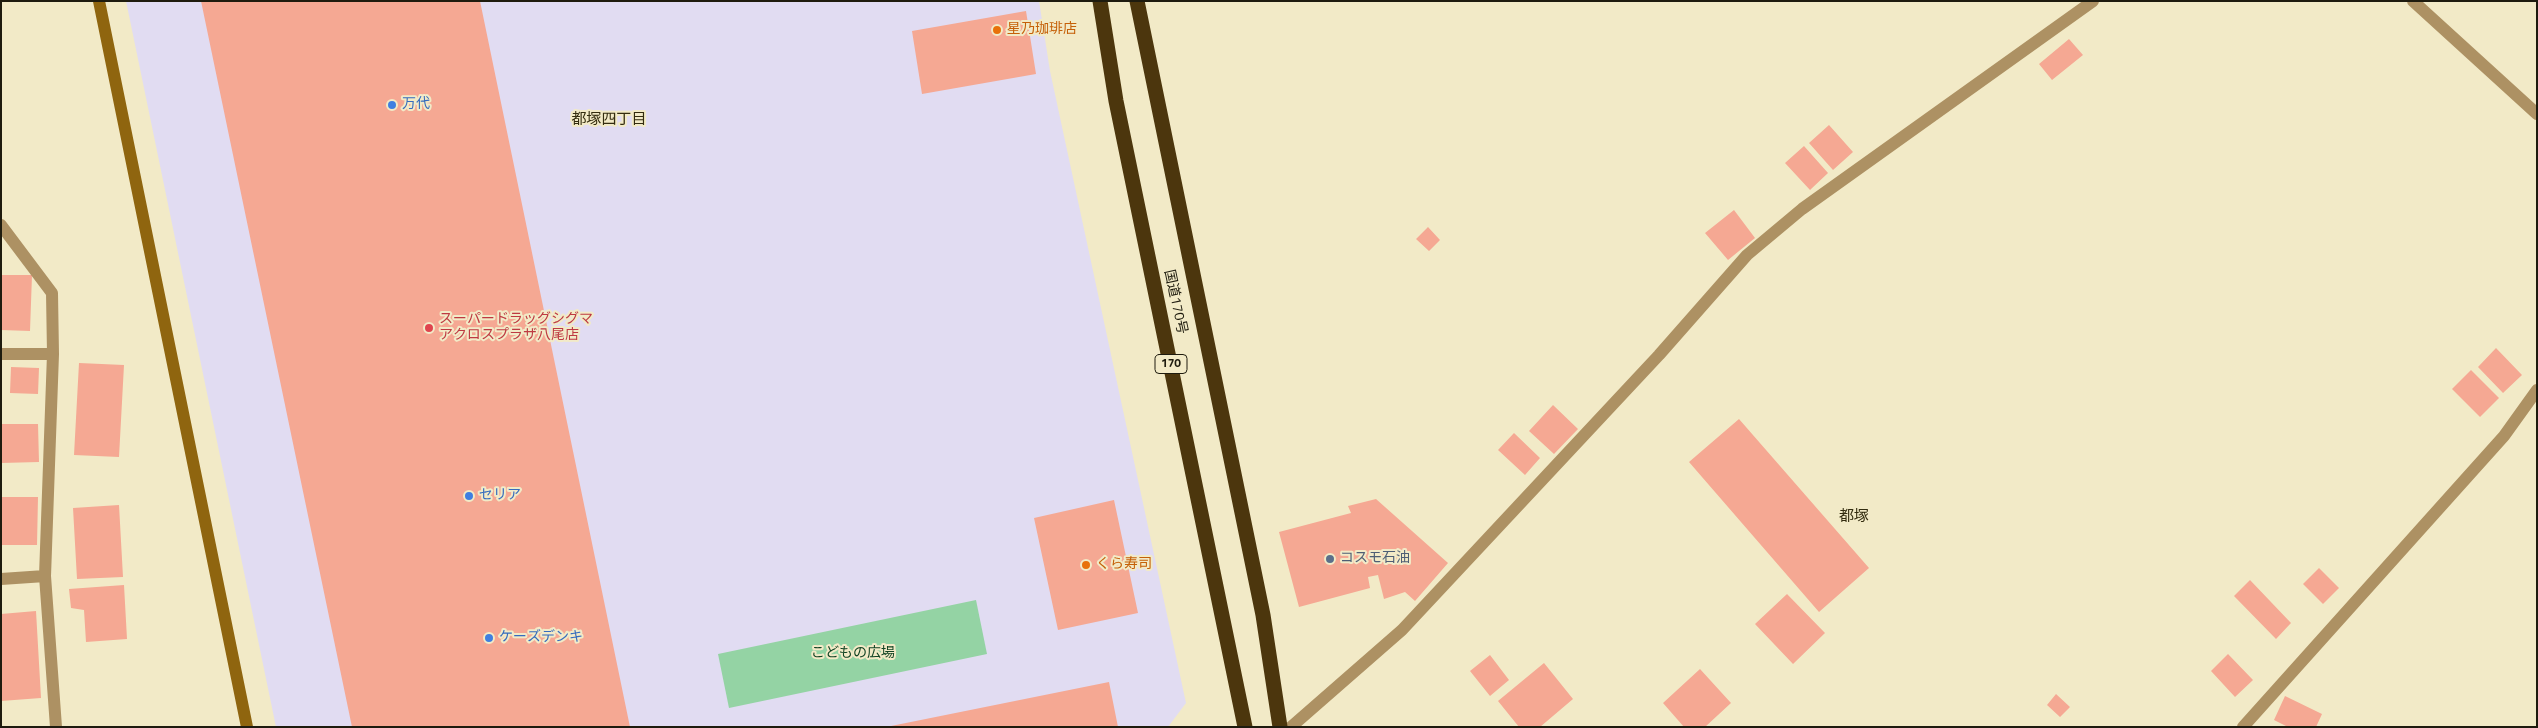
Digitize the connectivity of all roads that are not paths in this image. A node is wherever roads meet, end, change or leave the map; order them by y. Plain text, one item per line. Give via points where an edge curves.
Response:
1 (98, 1) edge
2 (1100, 1) edge
3 (1137, 1) edge
4 (2093, 1) edge
5 (2414, 1) edge
6 (2537, 114) edge
7 (1, 225) edge
8 (1, 354) edge
9 (52, 354) junction
10 (2537, 390) edge
11 (45, 576) junction
12 (1, 579) edge
13 (56, 727) edge
14 (247, 727) edge
15 (1245, 727) edge
16 (1280, 727) edge
17 (1291, 727) edge
18 (2243, 727) edge

1 - 14 street
2 - 15 highway, 国道170号 / 170 via 1116,101
3 - 16 highway, 国道170号 via 1258,587
4 - 17 street via 1802,209 1746,255 1659,355 1402,630
5 - 6 street
7 - 9 street via 52,293
8 - 9 street
9 - 11 street
10 - 18 street via 2504,436
11 - 12 street
11 - 13 street

